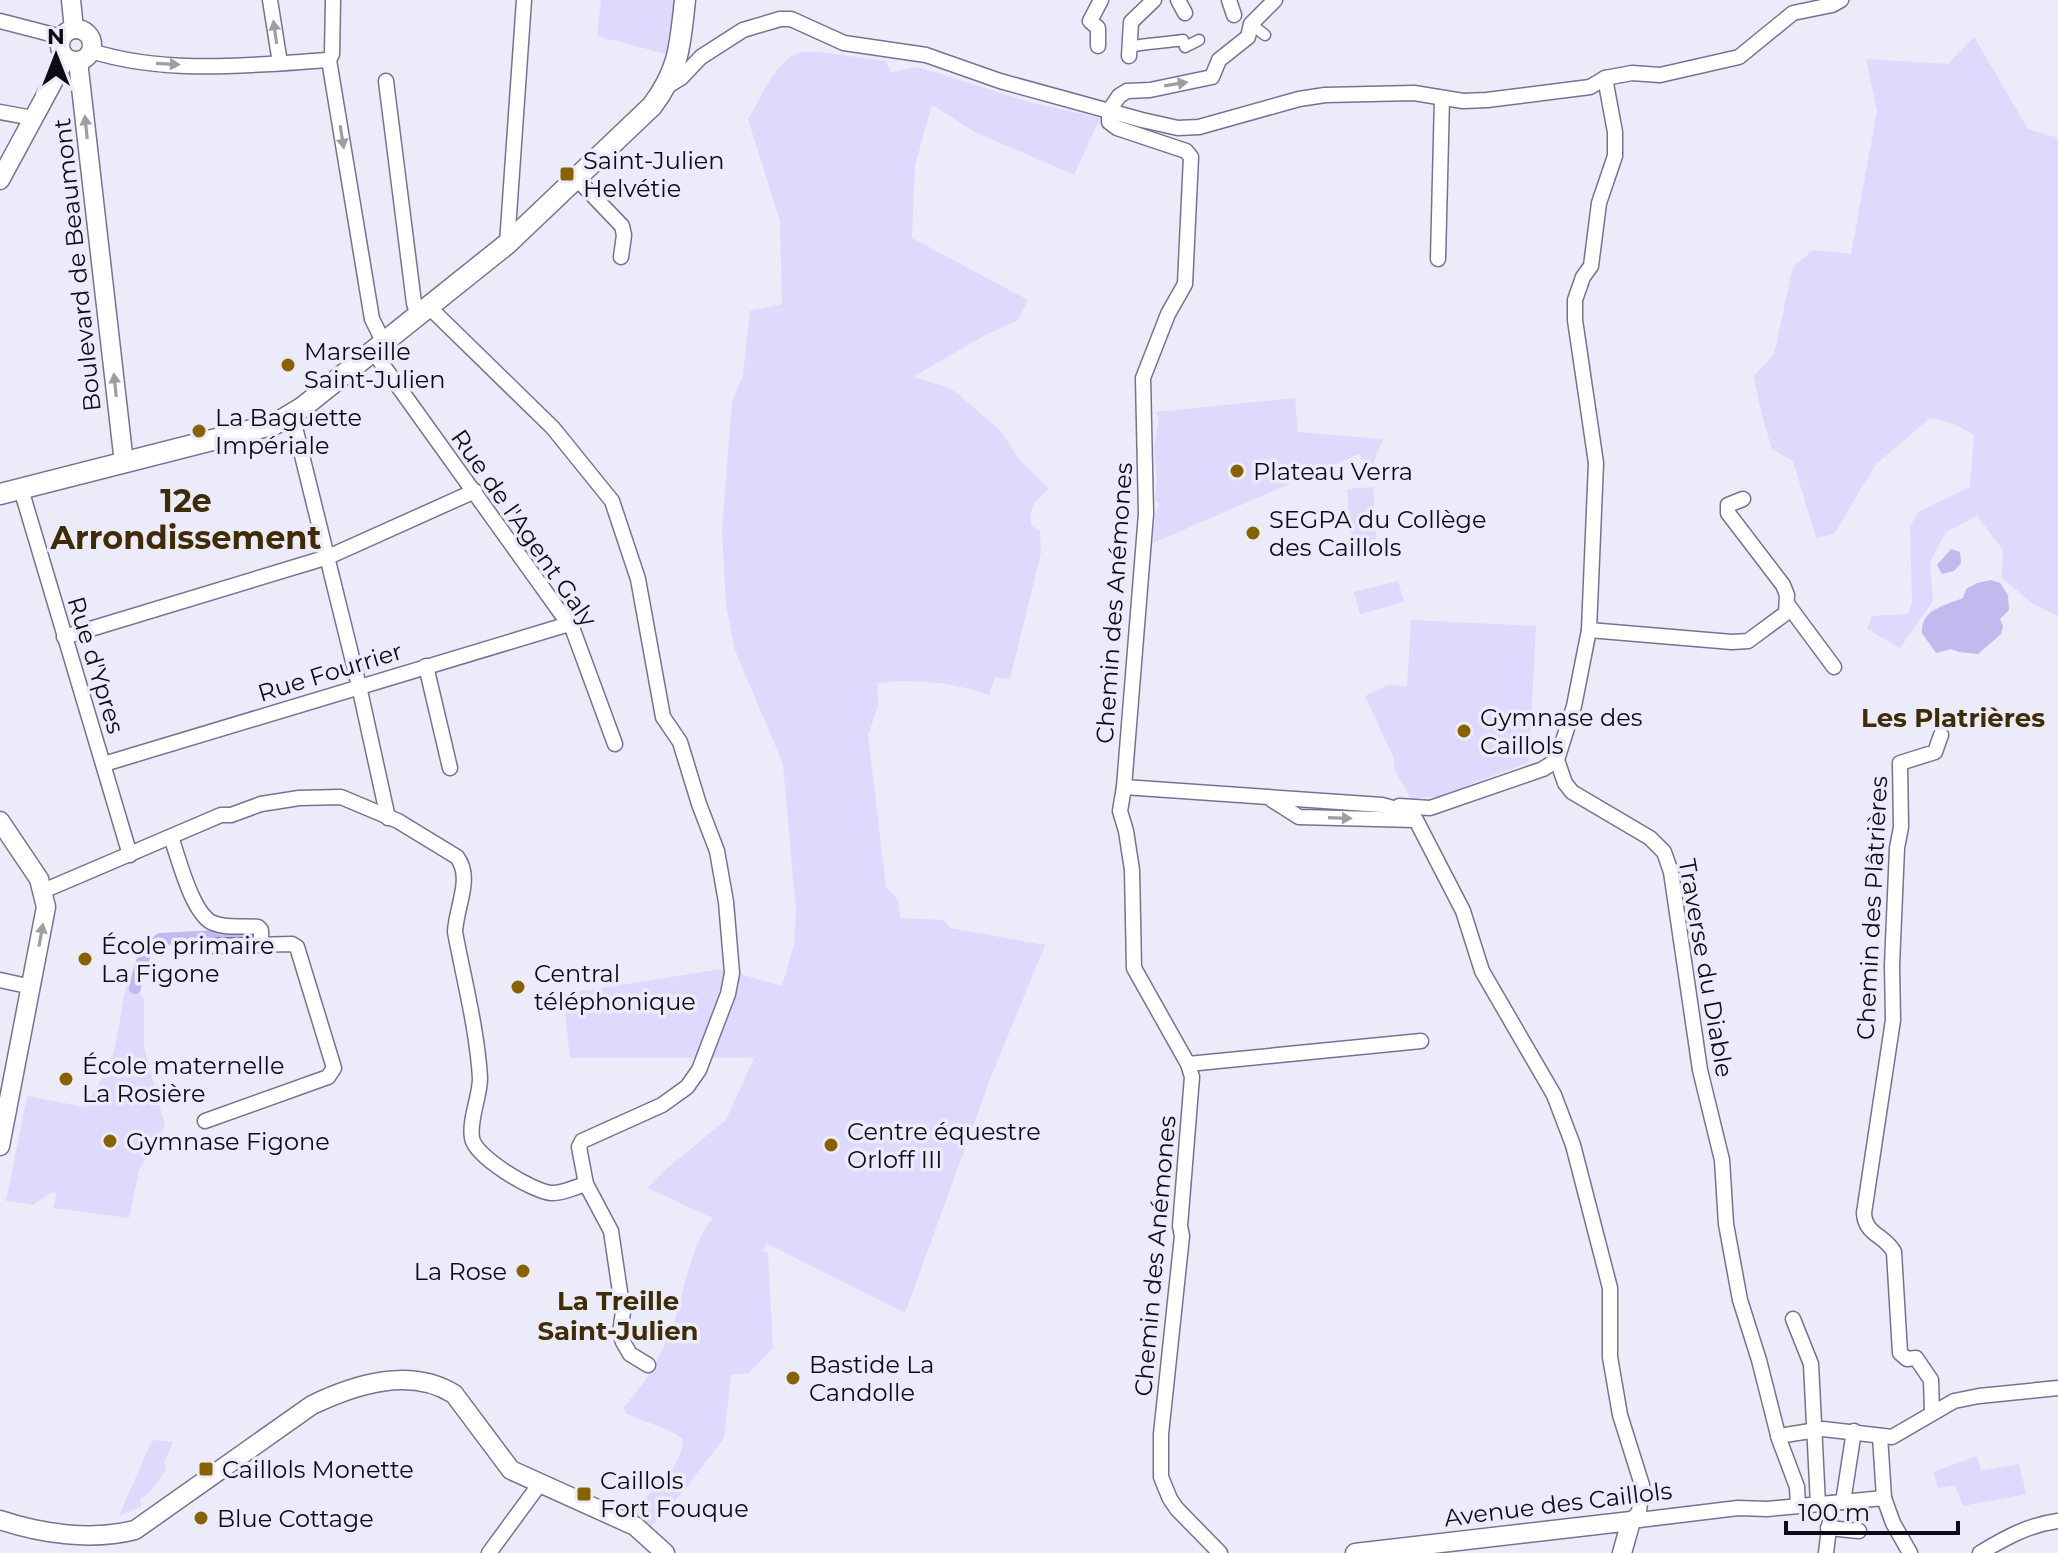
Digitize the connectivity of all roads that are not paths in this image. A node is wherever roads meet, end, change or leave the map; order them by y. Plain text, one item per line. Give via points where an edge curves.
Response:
1 (71, 0) edge
2 (270, 0) edge
3 (333, 0) edge
4 (524, 0) edge
5 (685, 0) edge
6 (1101, 0) edge
7 (1154, 0) edge
8 (1275, 0) edge
9 (1841, 0) edge
10 (0, 21) edge
11 (1251, 24) junction
12 (68, 33) junction
13 (1265, 35) dead end
14 (1199, 40) dead end
15 (1098, 46) dead end
16 (1129, 52) joint
17 (78, 57) junction
18 (329, 60) junction
19 (280, 63) junction
20 (1605, 78) junction
21 (386, 81) dead end
22 (666, 87) junction
23 (1442, 98) junction
24 (1109, 111) junction
25 (0, 112) edge
26 (33, 118) junction
27 (577, 179) junction
28 (0, 180) edge
29 (507, 244) junction
30 (621, 257) dead end
31 (1438, 259) dead end
32 (423, 310) junction
33 (378, 345) junction
34 (292, 415) junction
35 (124, 463) junction
36 (21, 489) junction
37 (475, 491) junction
38 (0, 494) edge
39 (1743, 499) dead end
40 (328, 557) junction
41 (1788, 605) junction
42 (569, 624) junction
43 (1589, 630) junction
44 (64, 637) junction
45 (426, 666) junction
46 (1834, 667) dead end
47 (359, 686) junction
48 (1941, 735) dead end
49 (615, 744) dead end
50 (1557, 760) junction
51 (104, 764) junction
52 (450, 768) dead end
53 (1124, 787) junction
54 (1269, 797) junction
55 (1391, 806) junction
56 (1430, 808) junction
57 (388, 818) junction
58 (1416, 820) junction
59 (4, 831) edge
60 (171, 837) junction
61 (130, 855) junction
62 (43, 891) junction
63 (261, 938) junction
64 (212, 946) dead end
65 (0, 980) edge
66 (32, 987) junction
67 (1421, 1041) dead end
68 (1188, 1064) junction
69 (205, 1121) dead end
70 (0, 1146) edge
71 (586, 1184) junction
72 (1793, 1319) dead end
73 (648, 1365) dead end
74 (2058, 1388) edge
75 (1932, 1412) junction
76 (1813, 1431) junction
77 (1854, 1431) junction
78 (1778, 1436) junction
79 (1880, 1436) junction
80 (539, 1485) junction
81 (1884, 1498) junction
82 (1831, 1503) junction
83 (1798, 1505) junction
84 (0, 1520) edge
85 (1631, 1521) junction
86 (2058, 1521) edge
87 (1828, 1528) junction
88 (1859, 1531) dead end
89 (489, 1553) edge
90 (665, 1553) edge
91 (1220, 1553) edge
92 (1355, 1553) edge
93 (1622, 1553) edge
94 (1826, 1553) edge
95 (1910, 1553) edge
96 (1980, 1553) edge

1 - 12 street
19 -> 2 street
3 - 18 street, Rue de l'Agent Galy
4 - 29 street
5 - 22 main road via 677,60
6 - 15 street via 1090,21 1098,28
7 - 16 street via 1131,22
8 - 11 street
9 - 20 street via 1793,13 1739,57 1660,75
10 - 12 street
11 - 13 street
24 -> 11 street via 1127,91 1212,77 1219,60 1248,37
12 - 17 street via 60,48
12 - 17 street via 79,29 89,35 92,46
14 - 16 street via 1185,47 1183,40 1151,42
17 -> 19 street via 217,66
17 - 26 street
35 -> 17 street, Boulevard de Beaumont
18 - 19 street
18 -> 33 street, Rue de l'Agent Galy
20 - 23 street via 1590,87 1518,97
20 - 43 street via 1615,156 1599,203 1591,266 1575,300 1596,463
21 - 32 street via 414,303
22 - 24 street, Chemin des Anémones via 743,30 791,19 855,46 926,55
22 - 27 main road
23 - 24 street via 1414,93 1325,95 1189,128
23 - 31 street
24 - 53 street, Chemin des Anémones via 1109,122 1117,128 1191,157 1185,284 1143,378 1146,514
25 - 26 street
26 - 28 street
27 - 29 main road
27 - 30 street via 622,226
29 - 32 main road
32 - 33 main road
32 - 71 street via 553,428 612,501 638,579 663,717 680,742 717,851 732,973 699,1070 687,1087 662,1105 582,1141
33 - 34 main road
33 - 37 street, Rue de l'Agent Galy
34 - 35 main road
34 - 40 street
35 - 36 main road
36 - 38 main road
36 - 44 street, Rue d'Ypres
37 - 40 street
37 - 42 street, Rue de l'Agent Galy
39 - 41 street via 1728,505 1728,513 1783,585
40 - 44 street
40 - 47 street
41 - 43 street via 1786,613 1748,641
41 - 46 street
42 - 45 street, Rue Fourrier
42 - 49 street, Rue de l'Agent Galy
43 - 50 street
44 - 51 street, Rue d'Ypres
45 - 47 street, Rue Fourrier
45 - 52 street
47 - 51 street, Rue Fourrier
47 - 57 street
48 - 75 street, Chemin des Plâtrières via 1935,752 1900,763 1894,1004 1864,1213 1869,1230 1894,1252 1900,1353 1916,1358 1931,1380
50 - 56 street
50 - 78 street, Traverse du Diable via 1572,792 1650,838 1664,852 1671,872 1700,1070 1722,1160 1733,1266
51 - 61 street, Rue d'Ypres
53 - 54 street
53 - 68 street, Chemin des Anémones via 1120,811 1132,870 1134,968
54 - 55 street
54 -> 58 street via 1299,817
55 - 56 street
55 - 58 street
56 - 58 street
57 - 60 street via 350,799 324,796 261,804
57 - 71 street via 463,865 455,932 479,1059 472,1139 476,1148 490,1162 543,1191
58 - 85 street via 1463,911 1482,971 1554,1095 1573,1145 1610,1288 1610,1357 1620,1415 1642,1485 1639,1512
59 - 62 street via 32,866
60 - 61 street
60 - 63 street via 206,918 226,927 253,927
61 - 62 street
66 -> 62 street via 46,907
63 - 64 street
63 - 69 street via 297,947 334,1068 328,1077
65 - 66 street
66 - 70 street
67 - 68 street
68 - 91 street, Chemin des Anémones via 1192,1077 1182,1236 1161,1477 1170,1499
71 - 73 street via 611,1231 623,1342 630,1354
72 - 76 street via 1811,1364
74 - 75 street via 1979,1396
75 - 79 street via 1901,1434
76 - 77 street
76 - 78 street
76 - 82 street
77 - 79 street
77 - 82 street
78 - 83 street, Traverse du Diable via 1797,1487
79 - 81 street
80 - 84 street via 511,1470 454,1394 430,1382 399,1379 338,1393 312,1405 135,1530 89,1536
80 - 89 street
80 - 90 street via 635,1526
81 - 82 street, Avenue des Caillols
81 - 95 street
82 - 83 street, Avenue des Caillols
82 - 87 street
83 - 85 street, Avenue des Caillols
85 - 92 street, Avenue des Caillols
85 - 93 street
86 - 96 street via 2013,1534
87 - 88 street
87 - 94 street

